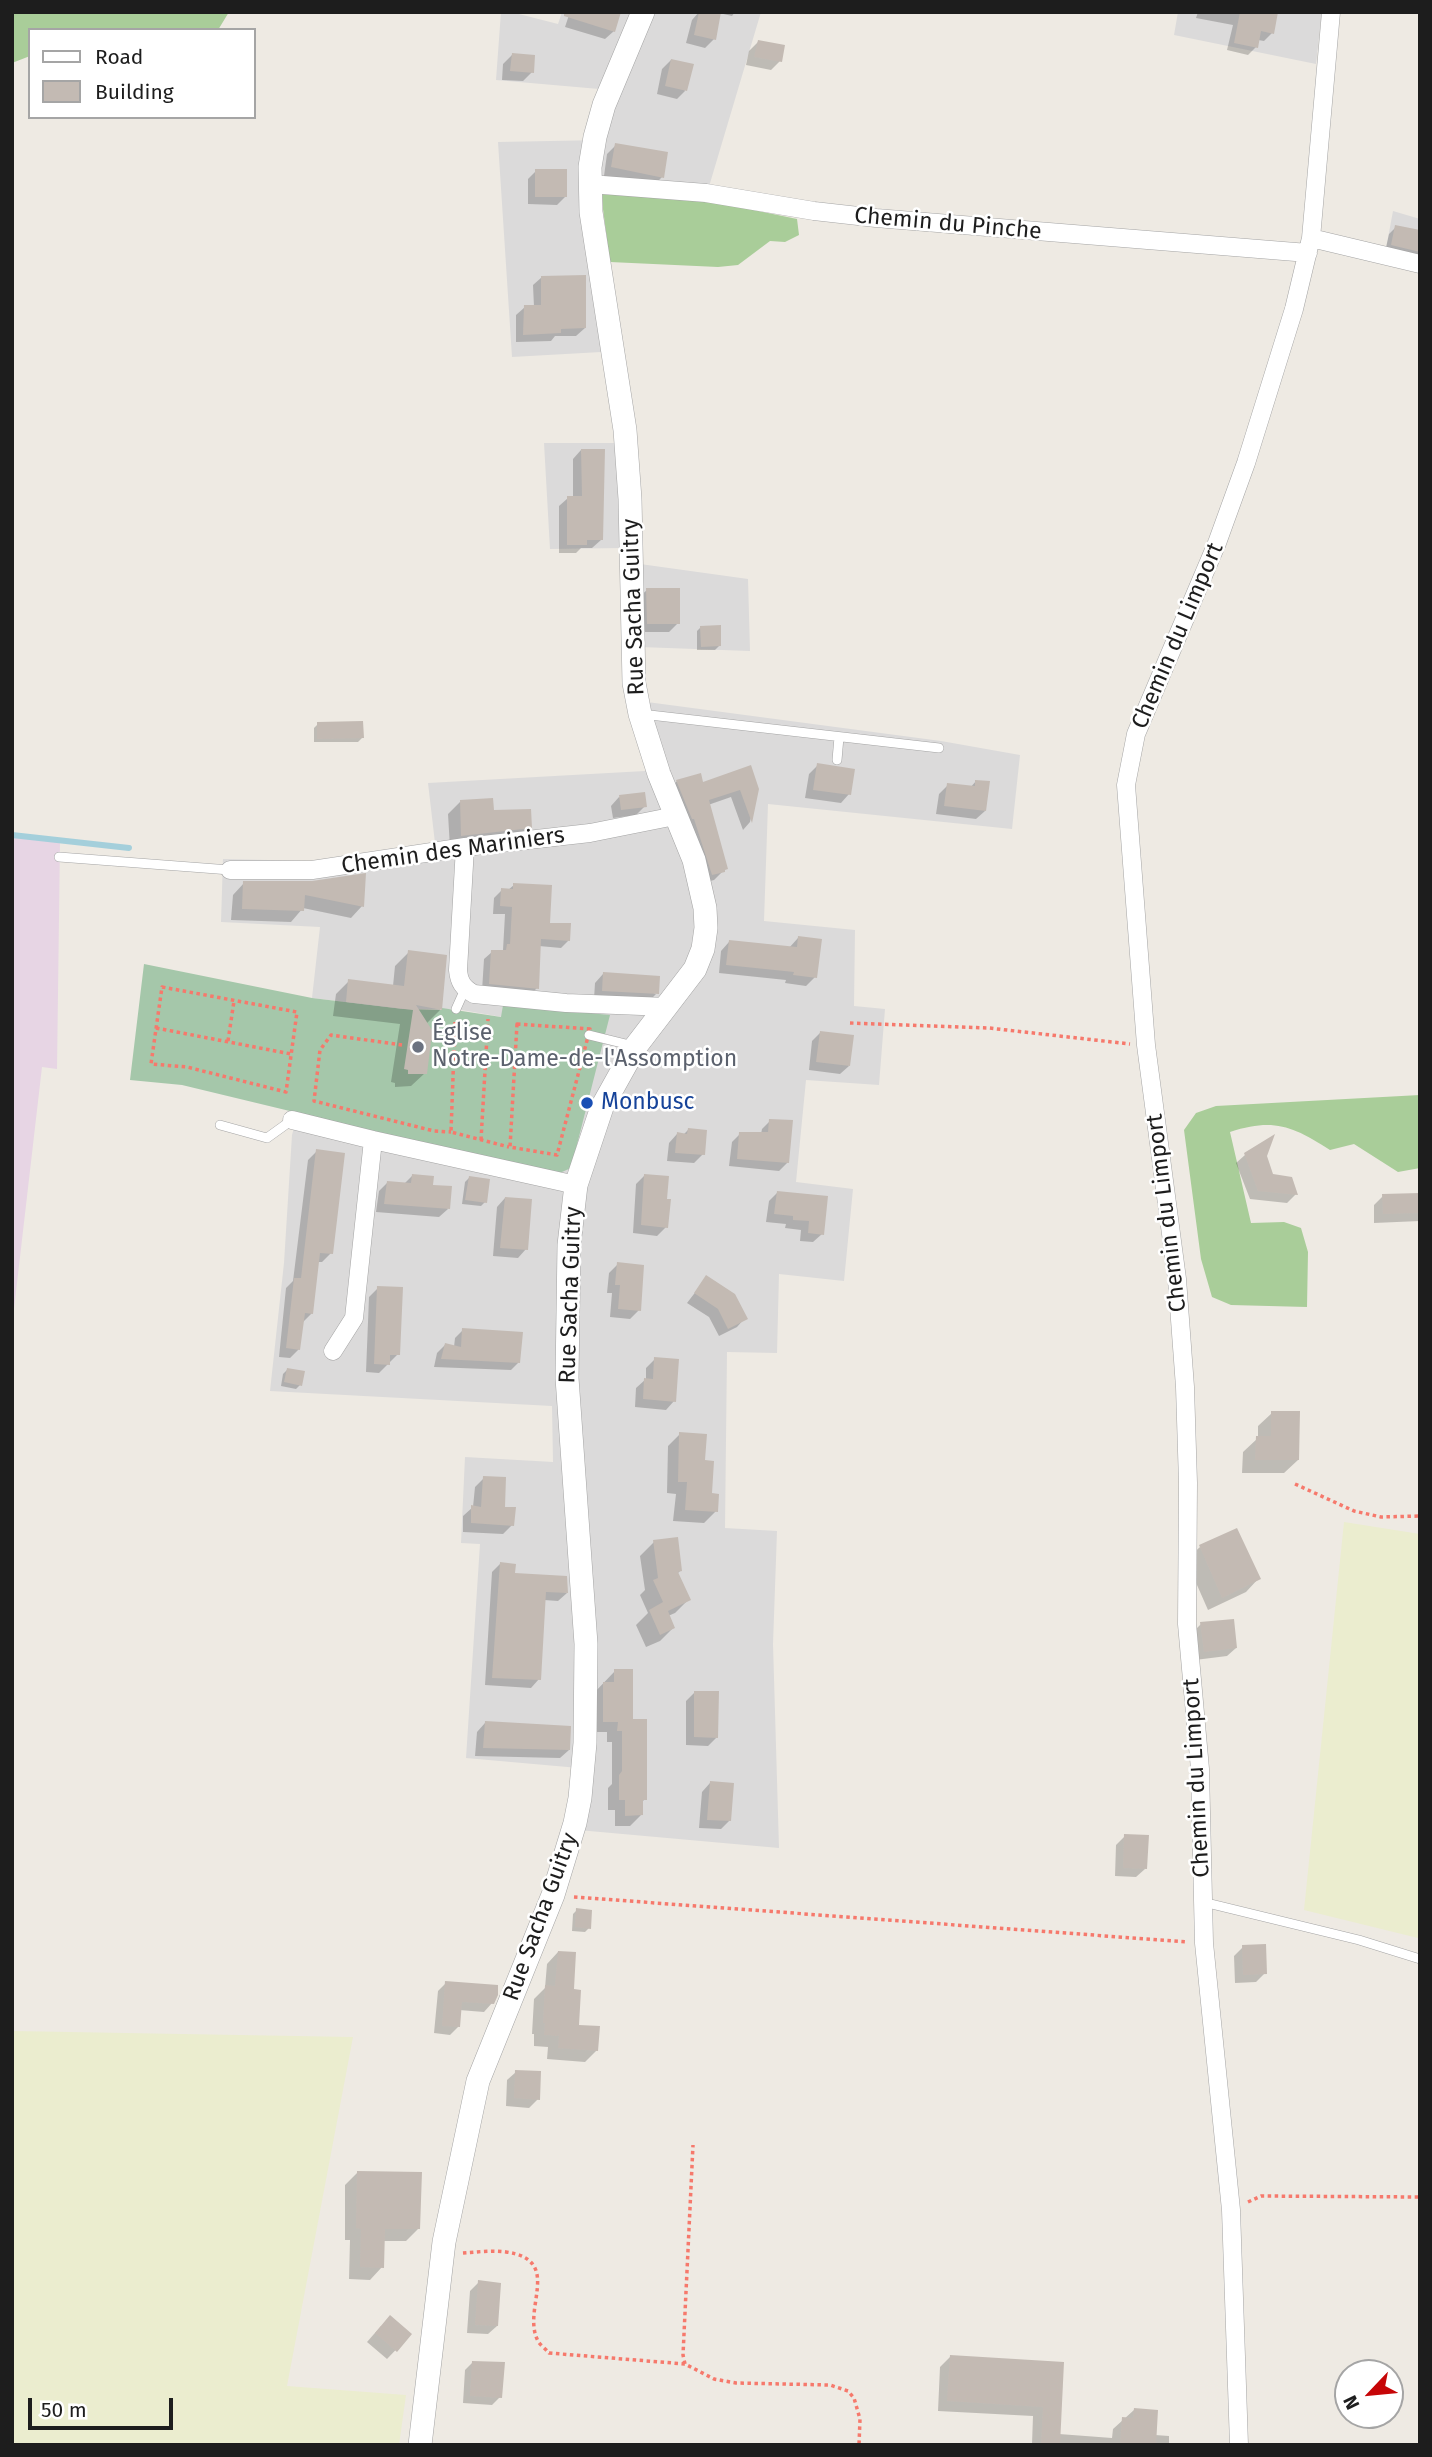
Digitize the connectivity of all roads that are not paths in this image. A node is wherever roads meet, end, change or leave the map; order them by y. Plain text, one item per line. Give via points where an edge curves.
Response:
1 (643, 12) edge
2 (1331, 12) edge
3 (590, 184) junction
4 (1310, 246) junction
5 (1420, 264) edge
6 (640, 714) junction
7 (839, 737) junction
8 (939, 748) dead end
9 (837, 760) dead end
10 (675, 816) junction
11 (466, 847) junction
12 (59, 857) dead end
13 (230, 870) joint
14 (465, 989) junction
15 (667, 1007) junction
16 (456, 1009) road end
17 (589, 1035) road end
18 (636, 1046) junction
19 (292, 1120) joint
20 (220, 1125) dead end
21 (373, 1140) junction
22 (576, 1185) junction
23 (334, 1351) dead end
24 (1203, 1902) junction
25 (1420, 1959) edge
26 (420, 2445) edge
27 (1239, 2445) edge

1 - 3 street, Rue Sacha Guitry via 604,105
2 - 4 street, Chemin du Limport
3 - 4 street, Chemin du Pinche via 706,194 876,218
3 - 6 street, Rue Sacha Guitry via 625,430 634,682
4 - 5 street, Chemin du Pinche
4 - 24 street, Chemin du Limport via 1278,360 1217,543 1136,734 1126,785 1146,1045 1177,1279 1185,1387 1187,1624 1200,1769
6 - 7 lane
6 - 10 street, Rue Sacha Guitry
7 - 8 lane
7 - 9 lane
10 - 11 street, Chemin des Mariniers via 590,833
10 - 15 street, Rue Sacha Guitry via 694,860 706,928 695,969
11 - 13 street, Chemin des Mariniers via 312,870
11 - 14 street via 458,970
12 - 13 lane
14 - 15 street via 474,994 566,1003
14 - 16 lane
15 - 18 street, Rue Sacha Guitry
17 - 18 lane
18 - 22 street, Rue Sacha Guitry via 602,1107
19 - 20 lane via 267,1138
19 - 21 street
21 - 22 street
21 - 23 street via 354,1318
22 - 26 street, Rue Sacha Guitry via 569,1245 567,1378 586,1644 585,1743 575,1823 552,1895 478,2081 443,2253
24 - 25 lane
24 - 27 street, Chemin du Limport via 1231,2210

